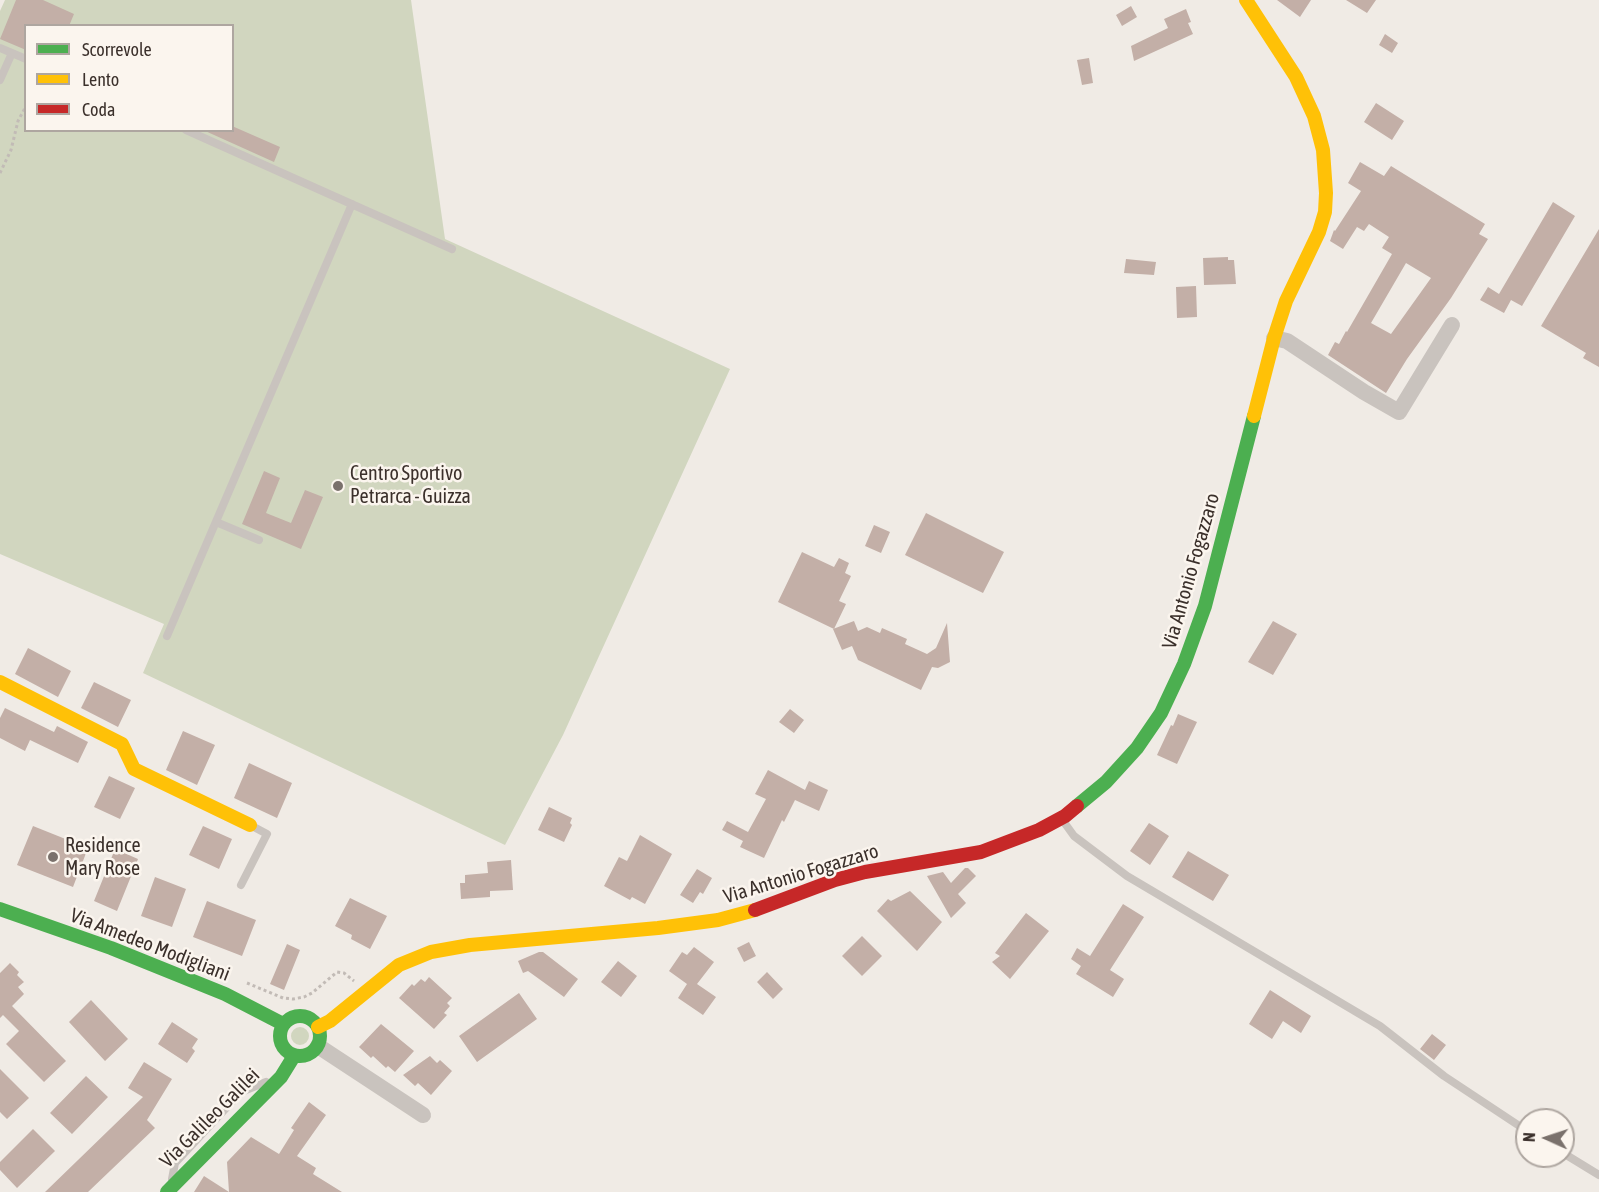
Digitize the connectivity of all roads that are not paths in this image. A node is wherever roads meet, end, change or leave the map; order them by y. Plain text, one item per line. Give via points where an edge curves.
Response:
1 (1246, 0) edge
2 (0, 48) edge
3 (12, 53) junction
4 (24, 58) edge
5 (0, 80) edge
6 (190, 132) edge
7 (352, 204) junction
8 (452, 249) dead end
9 (1452, 325) dead end
10 (1274, 338) junction
11 (216, 522) junction
12 (259, 540) dead end
13 (167, 636) dead end
14 (0, 682) edge
15 (1060, 818) junction
16 (250, 825) joint
17 (241, 885) dead end
18 (0, 909) edge
19 (283, 1024) junction
20 (318, 1027) junction
21 (318, 1046) junction
22 (294, 1056) junction
23 (423, 1115) dead end
24 (1515, 1123) edge
25 (1575, 1160) edge
26 (1599, 1175) edge
27 (170, 1191) edge

1 - 10 street, Via Antonio Fogazzaro via 1296,77 1314,116 1323,150 1325,212
2 - 3 lane
3 - 4 lane
3 - 5 lane
6 - 7 lane
7 - 8 lane
7 - 11 lane
9 - 10 street via 1399,412 1287,341
10 - 15 street, Via Antonio Fogazzaro via 1210,589 1184,664 1161,713 1137,748 1106,782
11 - 12 lane
11 - 13 lane
14 - 16 street via 122,744 134,769
15 - 20 street, Via Antonio Fogazzaro via 981,852 865,872 718,920 431,952 399,965
15 - 24 lane via 1074,836 1127,876 1380,1026 1444,1076
16 - 17 lane via 267,834
18 - 19 street, Via Amedeo Modigliani via 225,994
19 - 20 street via 304,1016
19 - 22 street via 281,1043
20 - 21 street
21 - 22 street via 309,1054
21 - 23 street
22 - 27 street, Via Galileo Galilei via 281,1077
25 - 26 lane

